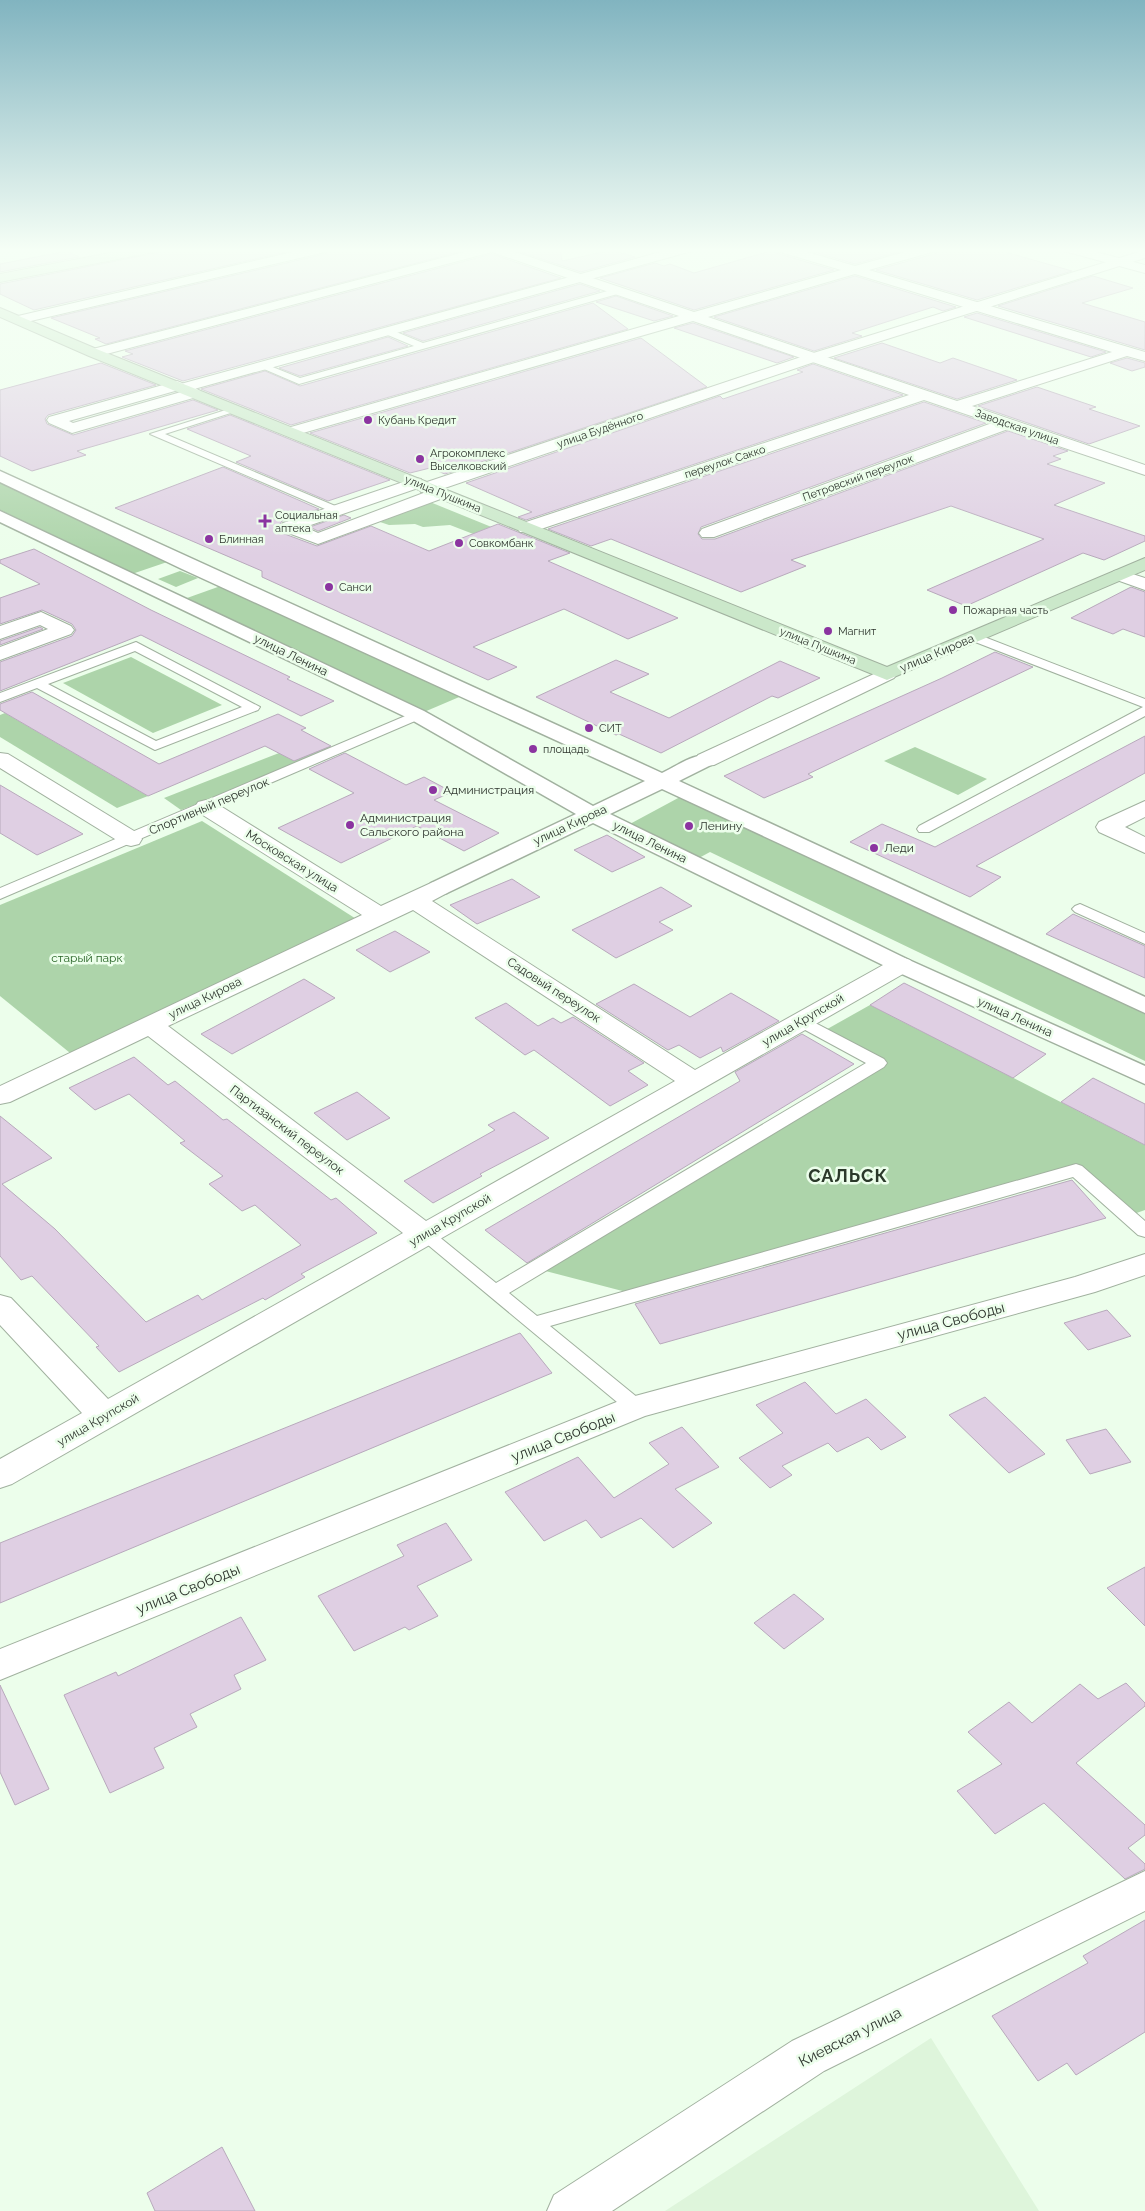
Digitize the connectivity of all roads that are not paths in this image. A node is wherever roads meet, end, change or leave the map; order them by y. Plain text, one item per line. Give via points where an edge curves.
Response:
1 (90, 351) edge
2 (101, 351) edge
3 (316, 351) edge
4 (404, 351) edge
5 (571, 351) edge
6 (793, 351) edge
7 (834, 351) edge
8 (1126, 352) joint
9 (94, 353) junction
10 (1145, 357) edge
11 (812, 358) junction
12 (262, 366) junction
13 (185, 389) junction
14 (924, 395) junction
15 (956, 406) junction
16 (235, 410) junction
17 (1008, 423) junction
18 (290, 432) junction
19 (1145, 470) edge
20 (0, 476) edge
21 (427, 488) junction
22 (336, 510) junction
23 (0, 516) edge
24 (526, 528) junction
25 (708, 533) dead end
26 (1145, 563) edge
27 (1120, 575) junction
28 (1145, 584) edge
29 (0, 633) edge
30 (974, 637) junction
31 (0, 654) edge
32 (887, 674) junction
33 (38, 684) junction
34 (0, 698) edge
35 (1145, 704) edge
36 (1145, 710) edge
37 (417, 715) junction
38 (0, 759) edge
39 (706, 760) joint
40 (661, 782) junction
41 (206, 807) junction
42 (1145, 808) edge
43 (592, 814) junction
44 (924, 829) dead end
45 (131, 839) junction
46 (1145, 846) edge
47 (439, 888) joint
48 (0, 894) edge
49 (413, 899) junction
50 (1080, 909) dead end
51 (378, 916) junction
52 (1145, 939) edge
53 (901, 965) junction
54 (1145, 1006) edge
55 (802, 1020) junction
56 (150, 1024) junction
57 (1145, 1076) edge
58 (695, 1082) junction
59 (0, 1096) edge
60 (1145, 1231) edge
61 (425, 1235) junction
62 (1145, 1264) edge
63 (495, 1292) junction
64 (0, 1306) edge
65 (534, 1324) junction
66 (636, 1407) junction
67 (104, 1416) junction
68 (0, 1475) edge
69 (0, 1665) edge
70 (1145, 1890) edge
71 (570, 2211) edge

1 - 9 main road, улица Пушкина
2 - 9 street
3 - 12 street
4 - 12 lane via 299,381
5 - 18 street
6 - 11 street, Заводская улица
7 - 11 street, улица Будённого
8 - 10 street
8 - 15 street
9 - 13 main road, улица Пушкина
11 - 14 street, Заводская улица
11 - 21 street, улица Будённого
12 - 13 street
13 - 13 street via 72,428 55,420
13 - 16 main road, улица Пушкина
14 - 15 street, Заводская улица
14 - 24 street, переулок Сакко
15 - 17 street, Заводская улица
16 - 18 main road, улица Пушкина
16 - 22 lane via 155,434
17 - 19 street, Заводская улица
17 - 25 street, Петровский переулок
18 - 21 main road, улица Пушкина
20 - 40 street
21 - 22 street, улица Будённого
21 - 22 street, улица Будённого via 318,539 289,527
21 - 24 main road, улица Пушкина
23 - 37 street, улица Ленина
24 - 32 main road, улица Пушкина
26 - 27 main road, улица Кирова
27 - 28 street
27 - 30 main road, улица Кирова
29 - 31 street via 41,618 64,630
30 - 32 main road, улица Кирова
30 - 35 lane
32 - 39 street, улица Кирова
33 - 33 lane via 136,646 253,706 155,746
33 - 34 lane
36 - 44 lane
37 - 41 lane, Спортивный переулок
37 - 43 street, улица Ленина
38 - 45 street
39 - 40 street, улица Кирова
40 - 43 street, улица Кирова
40 - 54 street
41 - 45 lane, Спортивный переулок
41 - 51 street, Московская улица
42 - 46 street via 1107,827
43 - 47 street, улица Кирова
43 - 53 street, улица Ленина
45 - 48 lane, Спортивный переулок
47 - 49 street, улица Кирова
49 - 51 street, улица Кирова
49 - 58 street, Садовый переулок
50 - 52 lane
51 - 56 street, улица Кирова
53 - 55 street, улица Крупской
53 - 57 street, улица Ленина
55 - 58 street, улица Крупской
55 - 63 lane via 878,1063
56 - 59 street, улица Кирова
56 - 61 street, Партизанский переулок
58 - 61 street, улица Крупской
60 - 65 lane via 1076,1170
61 - 63 lane
61 - 67 street, улица Крупской
62 - 66 street, улица Свободы via 1084,1285
63 - 65 lane
64 - 67 street
65 - 66 lane
66 - 69 street, улица Свободы
67 - 68 street, улица Крупской
70 - 71 street, Киевская улица via 808,2056

